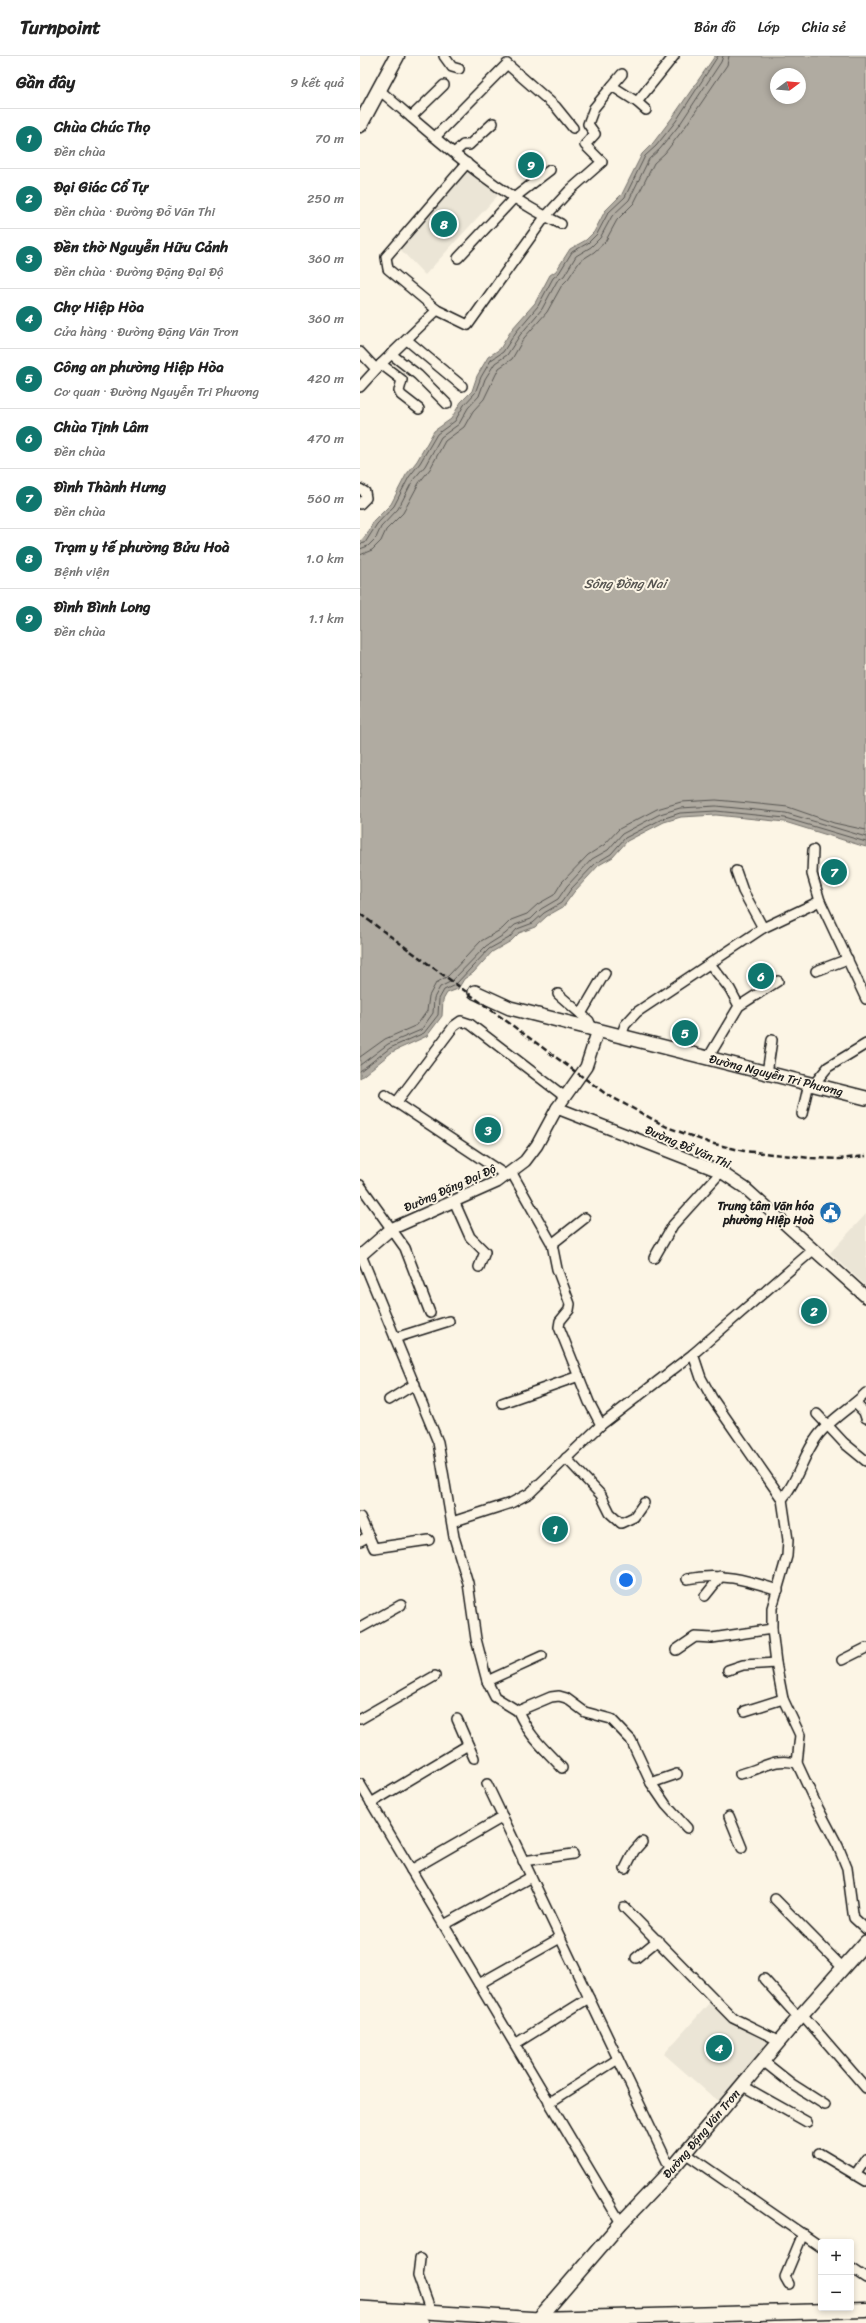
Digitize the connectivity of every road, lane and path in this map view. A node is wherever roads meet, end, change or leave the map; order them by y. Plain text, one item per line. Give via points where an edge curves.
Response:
1 (397, 56) edge
2 (444, 56) edge
3 (674, 56) edge
4 (459, 69) dead end
5 (622, 74) dead end
6 (444, 85) dead end
7 (612, 86) junction
8 (378, 89) junction
9 (637, 102) junction
10 (646, 110) dead end
11 (411, 117) junction
12 (493, 123) dead end
13 (360, 125) edge
14 (573, 128) dead end
15 (435, 137) junction
16 (454, 153) junction
17 (467, 163) junction
18 (550, 170) dead end
19 (516, 197) junction
20 (545, 217) junction
21 (561, 224) dead end
22 (458, 258) dead end
23 (437, 310) junction
24 (407, 340) junction
25 (360, 352) edge
26 (391, 354) junction
27 (378, 367) junction
28 (462, 386) dead end
29 (360, 387) edge
30 (447, 404) dead end
31 (420, 409) dead end
32 (360, 489) edge
33 (360, 504) edge
34 (813, 850) dead end
35 (736, 871) dead end
36 (820, 901) junction
37 (763, 928) junction
38 (848, 959) junction
39 (710, 964) junction
40 (816, 971) dead end
41 (605, 973) dead end
42 (778, 981) dead end
43 (476, 990) dead end
44 (558, 994) dead end
45 (866, 999) edge
46 (738, 1006) junction
47 (581, 1014) junction
48 (595, 1029) junction
49 (620, 1036) junction
50 (772, 1040) dead end
51 (866, 1044) edge
52 (708, 1058) junction
53 (767, 1073) junction
54 (811, 1084) junction
55 (385, 1095) dead end
56 (565, 1097) junction
57 (866, 1098) edge
58 (396, 1103) junction
59 (557, 1108) junction
60 (802, 1114) dead end
61 (721, 1172) junction
62 (510, 1176) junction
63 (360, 1185) edge
64 (454, 1201) junction
65 (585, 1218) dead end
66 (391, 1229) junction
67 (552, 1244) junction
68 (813, 1250) junction
69 (361, 1256) edge
70 (654, 1258) dead end
71 (479, 1268) dead end
72 (866, 1298) edge
73 (430, 1313) dead end
74 (449, 1320) dead end
75 (395, 1338) junction
76 (693, 1354) junction
77 (578, 1376) junction
78 (415, 1384) junction
79 (866, 1393) edge
80 (389, 1400) dead end
81 (502, 1403) dead end
82 (855, 1403) junction
83 (818, 1414) dead end
84 (866, 1418) edge
85 (601, 1425) junction
86 (828, 1426) junction
87 (566, 1458) junction
88 (866, 1461) edge
89 (782, 1499) junction
90 (644, 1503) dead end
91 (360, 1517) edge
92 (452, 1522) junction
93 (369, 1536) junction
94 (429, 1540) dead end
95 (360, 1541) edge
96 (721, 1576) junction
97 (687, 1579) dead end
98 (778, 1590) junction
99 (705, 1596) dead end
100 (401, 1605) dead end
101 (360, 1628) edge
102 (772, 1629) junction
103 (866, 1648) edge
104 (676, 1650) dead end
105 (542, 1656) dead end
106 (842, 1660) dead end
107 (776, 1662) junction
108 (728, 1670) dead end
109 (435, 1676) dead end
110 (487, 1681) junction
111 (783, 1699) junction
112 (518, 1711) junction
113 (745, 1711) dead end
114 (360, 1719) edge
115 (457, 1719) dead end
116 (468, 1745) junction
117 (474, 1758) dead end
118 (797, 1763) junction
119 (562, 1768) dead end
120 (677, 1774) dead end
121 (740, 1774) dead end
122 (651, 1783) junction
123 (360, 1784) edge
124 (487, 1784) dead end
125 (371, 1803) junction
126 (729, 1816) dead end
127 (503, 1818) junction
128 (687, 1828) dead end
129 (642, 1842) dead end
130 (742, 1848) dead end
131 (573, 1854) dead end
132 (524, 1861) junction
133 (625, 1869) dead end
134 (412, 1870) junction
135 (531, 1877) junction
136 (775, 1899) dead end
137 (624, 1907) dead end
138 (444, 1925) junction
139 (866, 1930) edge
140 (560, 1938) junction
141 (658, 1940) junction
142 (866, 1942) edge
143 (636, 1958) dead end
144 (843, 1968) junction
145 (764, 1979) dead end
146 (479, 1984) junction
147 (589, 1998) junction
148 (801, 2016) junction
149 (780, 2041) junction
150 (515, 2044) junction
151 (618, 2059) junction
152 (763, 2061) junction
153 (743, 2086) junction
154 (866, 2088) edge
155 (550, 2102) junction
156 (825, 2105) dead end
157 (807, 2122) dead end
158 (685, 2153) junction
159 (819, 2153) dead end
160 (866, 2159) edge
161 (671, 2170) junction
162 (855, 2175) junction
163 (866, 2181) edge
164 (621, 2223) junction
165 (803, 2234) junction
166 (818, 2245) edge
167 (420, 2259) dead end
168 (854, 2270) edge
169 (866, 2278) edge
170 (789, 2284) dead end
171 (360, 2308) edge
172 (866, 2310) edge
173 (431, 2312) junction
174 (360, 2319) edge
175 (537, 2321) edge
176 (422, 2323) edge

1 - 8 main road
2 - 4 street via 452,67
3 - 9 street
5 - 7 street
6 - 11 street
7 - 9 street
7 - 20 street via 593,109 588,124 595,134 585,145 602,162 569,191
8 - 11 street
8 - 13 main road
9 - 10 street
11 - 15 street
12 - 16 street via 470,145 463,145
14 - 15 street via 556,107 507,64
15 - 16 street
16 - 17 street
17 - 19 street
17 - 23 street via 386,257 388,269
18 - 19 street
19 - 20 street
19 - 22 street
20 - 21 street
20 - 23 street via 470,324 466,325
23 - 24 street
24 - 26 street
24 - 28 street
25 - 27 street
26 - 27 street
26 - 30 street via 418,375
27 - 29 street
27 - 31 street via 402,380 399,391 401,395
32 - 33 street via 366,495
34 - 36 street via 812,874
35 - 37 street via 743,891
36 - 37 street
36 - 38 street
37 - 39 street
38 - 40 street
38 - 45 street
39 - 46 street via 730,989
39 - 49 street via 637,1012 625,1025
41 - 47 street
42 - 46 street
43 - 48 main road, Đường Nguyễn Tri Phương via 495,1003
44 - 47 street
46 - 52 street
47 - 48 street
48 - 49 main road, Đường Nguyễn Tri Phương
48 - 56 street, Đường Đặng Đại Độ via 586,1067
49 - 52 main road, Đường Nguyễn Tri Phương
50 - 53 street
51 - 54 street via 828,1067
52 - 53 main road, Đường Nguyễn Tri Phương
53 - 54 main road, Đường Nguyễn Tri Phương
54 - 57 main road, Đường Nguyễn Tri Phương
54 - 60 street
55 - 58 street
56 - 58 street via 470,1024 461,1021 454,1026
56 - 59 street, Đường Đặng Đại Độ
58 - 62 street
59 - 61 street, Đường Đỗ Văn Thi
59 - 62 street, Đường Đặng Đại Độ via 534,1149
61 - 68 street, Đường Đỗ Văn Thi via 745,1188
61 - 70 street via 674,1225
62 - 64 street, Đường Đặng Đại Độ
62 - 67 street
63 - 66 street
64 - 66 street, Đường Đặng Đại Độ
64 - 71 street via 470,1237 485,1252
65 - 67 street
66 - 69 street, Đường Đặng Đại Độ
66 - 73 street via 405,1248
67 - 77 street via 557,1270 570,1304 559,1324
68 - 72 street, Đường Đỗ Văn Thi
68 - 76 street
69 - 75 street
74 - 75 street
75 - 78 street
76 - 85 street
76 - 89 street via 701,1378 712,1398
77 - 81 street
77 - 85 street
78 - 80 street
78 - 92 street via 438,1442
79 - 82 street
82 - 84 street
82 - 86 street
83 - 86 street
85 - 87 street
86 - 88 street
86 - 89 street via 814,1440 790,1489
87 - 90 street via 601,1495 616,1520 621,1523 634,1517
87 - 92 street via 530,1493 511,1503
89 - 98 street via 788,1540 787,1556
91 - 93 street
92 - 110 street via 468,1583 476,1639
93 - 94 street via 374,1548
93 - 95 street
96 - 97 street via 704,1575
96 - 98 street via 741,1578
96 - 99 street
98 - 102 street via 772,1608
100 - 101 street
102 - 104 street via 712,1638 695,1637
102 - 107 street
103 - 106 street
105 - 110 street
107 - 108 street via 743,1664
107 - 111 street
109 - 114 street
110 - 112 street via 495,1697
111 - 113 street
111 - 118 street via 800,1735
112 - 119 street via 526,1729 536,1742
112 - 122 street via 559,1696 585,1712 610,1719 631,1740
115 - 116 street
116 - 117 street
116 - 125 street
118 - 121 street via 775,1761 757,1771
118 - 139 street via 847,1868 854,1918
120 - 122 street
122 - 128 street via 666,1805
123 - 125 street
124 - 127 street
125 - 134 street
126 - 130 street
127 - 132 street
127 - 134 street
129 - 133 street via 629,1858
131 - 132 street
132 - 135 street
134 - 138 street
135 - 138 street
135 - 140 street
136 - 144 street
137 - 141 street
138 - 146 street
140 - 146 street
140 - 147 street
141 - 143 street
141 - 149 street via 733,2018
142 - 144 main road, Đường Đặng Văn Trơn
144 - 148 main road, Đường Đặng Văn Trơn
145 - 148 street
146 - 150 street
147 - 150 street
147 - 151 street
148 - 149 main road, Đường Đặng Văn Trơn
148 - 154 street
149 - 152 main road, Đường Đặng Văn Trơn
150 - 155 street
151 - 155 street
151 - 161 street
152 - 153 main road, Đường Đặng Văn Trơn
152 - 156 street
153 - 157 street
153 - 158 main road, Đường Đặng Văn Trơn
155 - 164 street
158 - 161 main road, Đường Đặng Văn Trơn
158 - 165 street
159 - 162 street
160 - 162 street
161 - 164 main road, Đường Đặng Văn Trơn
162 - 163 street
164 - 175 main road, Đường Đặng Văn Trơn
165 - 166 street
165 - 170 street via 785,2277
167 - 173 street via 418,2276
168 - 169 street
171 - 173 main road
172 - 175 main road
173 - 175 main road
174 - 176 main road

